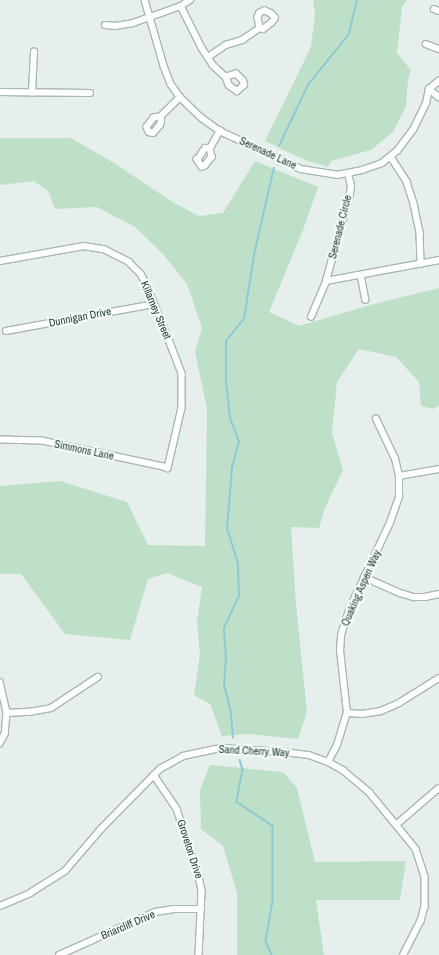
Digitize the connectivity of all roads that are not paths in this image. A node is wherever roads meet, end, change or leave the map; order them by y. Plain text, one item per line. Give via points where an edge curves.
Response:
1 (145, 0) edge
2 (190, 0) edge
3 (181, 6) junction
4 (150, 18) junction
5 (105, 25) dead end
6 (260, 28) dead end
7 (426, 44) dead end
8 (439, 49) edge
9 (34, 52) dead end
10 (208, 57) junction
11 (226, 77) dead end
12 (439, 81) edge
13 (429, 89) junction
14 (0, 92) edge
15 (32, 93) junction
16 (90, 93) dead end
17 (180, 97) junction
18 (439, 97) edge
19 (160, 117) dead end
20 (220, 131) junction
21 (210, 148) dead end
22 (391, 157) junction
23 (348, 174) junction
24 (439, 260) edge
25 (0, 261) edge
26 (420, 264) junction
27 (361, 275) junction
28 (326, 281) junction
29 (366, 300) dead end
30 (154, 304) junction
31 (311, 317) dead end
32 (6, 331) dead end
33 (376, 418) dead end
34 (0, 440) edge
35 (168, 468) joint
36 (439, 469) edge
37 (399, 476) junction
38 (364, 576) junction
39 (439, 594) edge
40 (98, 677) dead end
41 (439, 678) edge
42 (0, 682) edge
43 (7, 713) junction
44 (347, 713) junction
45 (0, 744) edge
46 (328, 762) junction
47 (154, 775) junction
48 (439, 788) edge
49 (397, 824) junction
50 (0, 906) edge
51 (201, 909) junction
52 (59, 955) edge
53 (199, 955) edge
54 (404, 955) edge

1 - 4 street, Serenade Lane
2 - 3 street
3 - 4 street
3 - 10 street
4 - 5 street via 121,26
4 - 17 street, Serenade Lane via 164,66 171,84
6 - 10 street
7 - 8 street
9 - 15 street
10 - 11 street
12 - 13 street
13 - 18 street
13 - 22 street, Serenade Lane via 426,103 413,130
14 - 15 street
15 - 16 street
17 - 19 street
17 - 20 street, Serenade Lane
20 - 21 street
20 - 23 street, Serenade Lane via 301,169 325,174
22 - 23 street, Serenade Lane via 371,168
22 - 26 street via 407,182 414,204 420,233
23 - 28 street, Serenade Circle via 350,194
24 - 26 street
25 - 30 street, Killarney Street via 78,246 104,249 123,259 141,274
26 - 27 street
27 - 28 street
27 - 29 street
28 - 31 street, Serenade Circle
30 - 32 street, Dunnigan Drive
30 - 35 street, Killarney Street via 182,374 182,408
33 - 37 street, Quaking Aspen Way via 395,459
34 - 35 street, Simmons Lane via 42,441
36 - 37 street
37 - 38 street, Quaking Aspen Way via 399,497 390,523
38 - 39 street via 386,588 407,595 425,597
38 - 44 street, Quaking Aspen Way via 341,635 340,651
40 - 43 street via 51,708
41 - 44 street via 382,710 362,714
42 - 43 street
43 - 45 street via 6,734
44 - 46 street, Quaking Aspen Way via 337,745
46 - 47 street, Sand Cherry Way via 309,755 220,748 183,756
46 - 49 street, Sand Cherry Way via 343,770 370,793
47 - 50 street, Sand Cherry Way via 101,829 65,871 30,893
47 - 51 street, Groveton Drive via 177,809 196,862 202,891
48 - 49 street
49 - 54 street, Sand Cherry Way via 416,849 425,877 425,907 421,922
51 - 52 street, Briarcliff Drive via 155,912
51 - 53 street, Groveton Drive

